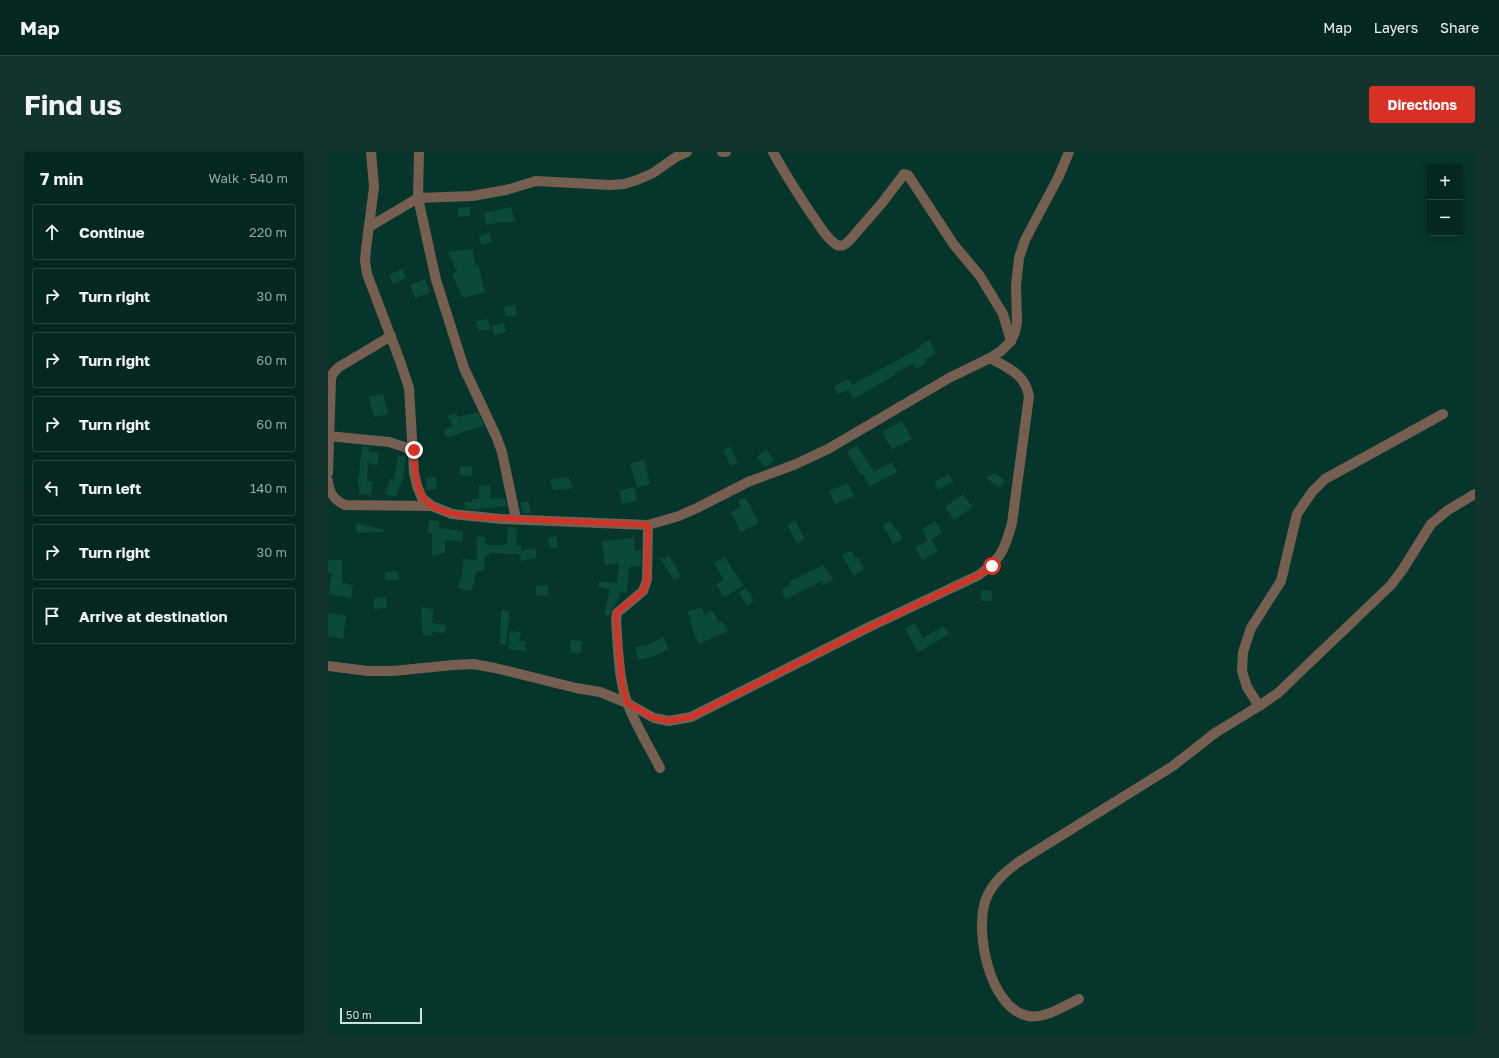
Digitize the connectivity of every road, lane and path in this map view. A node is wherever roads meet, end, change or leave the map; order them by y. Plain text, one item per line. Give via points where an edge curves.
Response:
1 (371, 152) edge
2 (419, 152) edge
3 (687, 152) edge
4 (722, 152) edge
5 (726, 152) edge
6 (773, 152) edge
7 (1069, 152) edge
8 (418, 198) junction
9 (368, 227) junction
10 (391, 336) junction
11 (1010, 341) junction
12 (990, 358) junction
13 (1443, 414) dead end
14 (329, 435) edge
15 (414, 450) junction
16 (328, 473) edge
17 (328, 486) edge
18 (1475, 494) edge
19 (432, 506) junction
20 (516, 519) junction
21 (648, 525) junction
22 (328, 666) edge
23 (627, 703) junction
24 (1259, 706) junction
25 (660, 768) dead end
26 (1079, 999) dead end

1 - 9 street via 374,187
2 - 8 street
3 - 8 street via 652,173 624,184 536,181 472,196
4 - 5 street
6 - 11 street via 785,175 824,233 833,243 840,246 849,241 900,178 904,174 908,175 954,245 980,276 1003,314
7 - 11 street via 1025,240 1019,258 1016,285 1017,323
8 - 9 street
8 - 20 street via 436,280 464,368 502,452
9 - 10 street via 365,261 367,274
10 - 14 street via 333,373
10 - 15 street via 409,388
11 - 12 street
12 - 21 street via 949,378 828,449 748,482 679,516
12 - 23 street via 1022,378 1028,387 1029,396 1012,523 1008,540 992,566 979,575 691,717 669,721 654,718
13 - 24 street via 1325,479 1312,492 1297,514 1281,580 1251,628 1243,652 1242,671 1247,687
14 - 15 street via 389,442
14 - 16 street
15 - 19 street via 417,486 422,498
17 - 19 street via 332,496 346,505
18 - 24 street via 1431,524 1391,585 1278,693
19 - 20 street via 452,514
20 - 21 street
21 - 23 street via 647,580 643,591 617,612 616,620 622,683
22 - 23 street via 393,671 473,664 600,692
23 - 25 street
24 - 26 street via 1215,733 1173,766 1020,861 993,885 982,919 982,941 991,976 1005,1001 1016,1011 1028,1016 1051,1012

